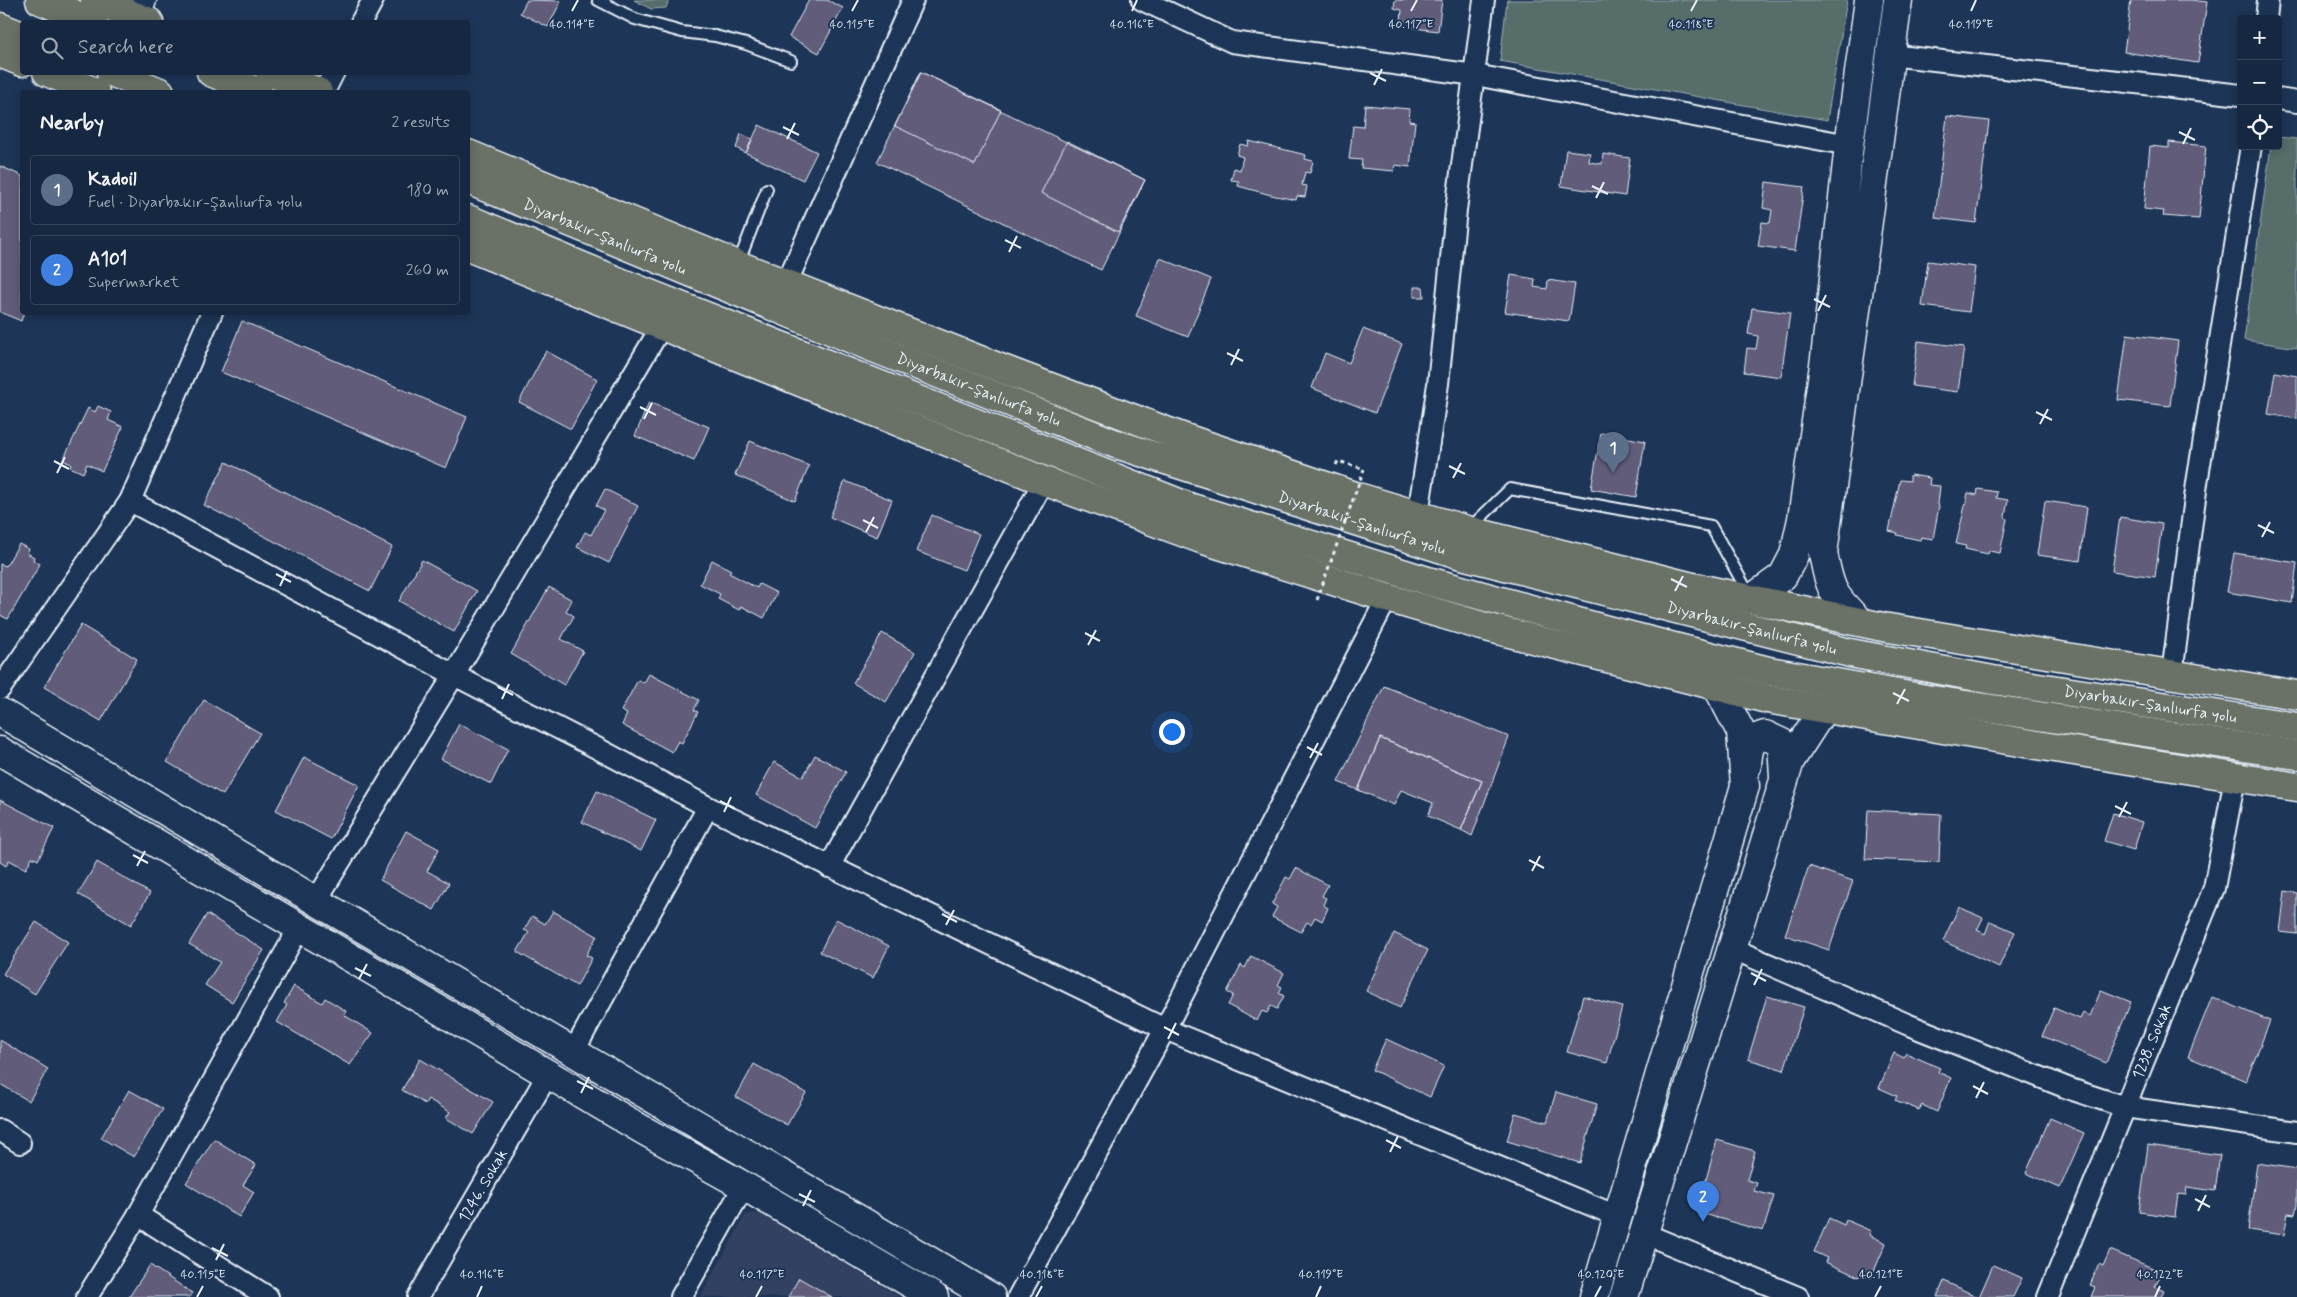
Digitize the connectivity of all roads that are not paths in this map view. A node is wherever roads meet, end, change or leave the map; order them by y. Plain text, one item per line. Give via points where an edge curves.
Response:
1 (40, 0) edge
2 (95, 0) edge
3 (373, 0) edge
4 (598, 0) edge
5 (913, 0) edge
6 (1142, 0) edge
7 (1484, 0) edge
8 (1869, 0) edge
9 (1898, 0) edge
10 (2268, 0) edge
11 (142, 13) edge
12 (2266, 15) edge
13 (88, 20) edge
14 (362, 20) edge
15 (0, 27) edge
16 (10, 53) edge
17 (1890, 56) junction
18 (791, 62) dead end
19 (54, 75) edge
20 (118, 75) edge
21 (218, 75) edge
22 (277, 75) edge
23 (332, 75) edge
24 (1475, 75) junction
25 (89, 90) edge
26 (155, 90) edge
27 (253, 90) edge
28 (313, 90) edge
29 (325, 90) edge
30 (2237, 95) edge
31 (2282, 100) edge
32 (2297, 102) edge
33 (1849, 144) junction
34 (2251, 150) edge
35 (470, 155) edge
36 (470, 181) edge
37 (767, 189) dead end
38 (470, 220) edge
39 (470, 247) edge
40 (738, 265) junction
41 (786, 284) junction
42 (211, 315) edge
43 (663, 324) junction
44 (1044, 481) junction
45 (130, 500) junction
46 (1418, 514) junction
47 (1467, 530) junction
48 (1387, 598) junction
49 (1752, 599) junction
50 (1859, 621) junction
51 (2172, 674) junction
52 (454, 675) junction
53 (1717, 686) junction
54 (0, 690) edge
55 (2297, 695) edge
56 (1823, 710) junction
57 (0, 712) edge
58 (2297, 727) edge
59 (0, 751) edge
60 (2297, 755) edge
61 (2235, 778) junction
62 (1746, 786) junction
63 (1783, 786) junction
64 (2297, 787) edge
65 (708, 808) junction
66 (829, 867) junction
67 (316, 901) junction
68 (299, 928) junction
69 (1731, 948) junction
70 (1165, 1029) junction
71 (574, 1051) junction
72 (548, 1074) junction
73 (2125, 1107) junction
74 (0, 1130) edge
75 (2297, 1132) edge
76 (20, 1143) dead end
77 (744, 1186) junction
78 (138, 1215) junction
79 (1617, 1216) junction
80 (1642, 1233) junction
81 (87, 1297) edge
82 (268, 1297) edge
83 (418, 1297) edge
84 (681, 1297) edge
85 (934, 1297) edge
86 (991, 1297) edge
87 (1018, 1297) edge
88 (1594, 1297) edge
89 (1624, 1297) edge
90 (1798, 1297) edge
91 (2048, 1297) edge

1 - 13 highway
2 - 11 highway
3 - 14 street
4 - 18 lane via 636,19 746,44
5 - 41 street
6 - 24 street via 1232,42
7 - 24 street
8 - 33 main road
9 - 17 main road
10 - 12 street
15 - 16 highway
17 - 30 street
17 - 50 main road via 1823,553 1830,586 1838,601
19 - 25 highway
20 - 26 highway
21 - 27 highway
22 - 28 highway
23 - 29 street
24 - 33 street
24 - 46 street via 1456,210 1438,384
31 - 32 street
33 - 49 main road via 1825,358 1800,528 1794,555 1783,576
34 - 51 street via 2197,483
35 - 40 highway
36 - 58 highway, Diyarbakır-Şanlıurfa yolu via 1116,444 1461,555 1850,653 1993,680
37 - 40 lane
38 - 60 highway, Diyarbakır-Şanlıurfa yolu via 1189,507 1428,581 1769,671 1926,699
39 - 43 highway
40 - 41 highway
41 - 46 highway via 1182,437
42 - 45 street
43 - 44 highway
43 - 52 street
44 - 48 highway via 1204,540
44 - 66 street
45 - 52 street
45 - 54 street
46 - 47 highway
47 - 49 highway
47 - 49 lane via 1510,488 1711,526
48 - 53 highway via 1482,626
48 - 70 street
49 - 50 highway
50 - 51 highway
51 - 55 highway
52 - 65 street
52 - 67 street
53 - 56 highway
53 - 62 main road via 1741,732
56 - 61 highway
56 - 63 main road via 1790,761
57 - 67 main road
59 - 68 main road
61 - 64 highway
61 - 73 street, 1238. Sokak via 2214,888
62 - 63 main road via 1748,748 1756,738 1765,735 1782,743
62 - 79 main road
63 - 69 main road
65 - 66 street
65 - 71 street
66 - 70 street
67 - 71 main road
68 - 72 main road
68 - 78 street
69 - 73 street via 1909,1025 2070,1089
69 - 80 main road
70 - 79 street
70 - 87 street
71 - 86 main road
72 - 77 main road
72 - 83 street, 1246. Sokak
73 - 75 street
73 - 91 street, 1238. Sokak
74 - 76 street
77 - 84 street
77 - 85 main road
78 - 81 street
78 - 82 street
79 - 88 main road
80 - 89 main road
80 - 90 street

